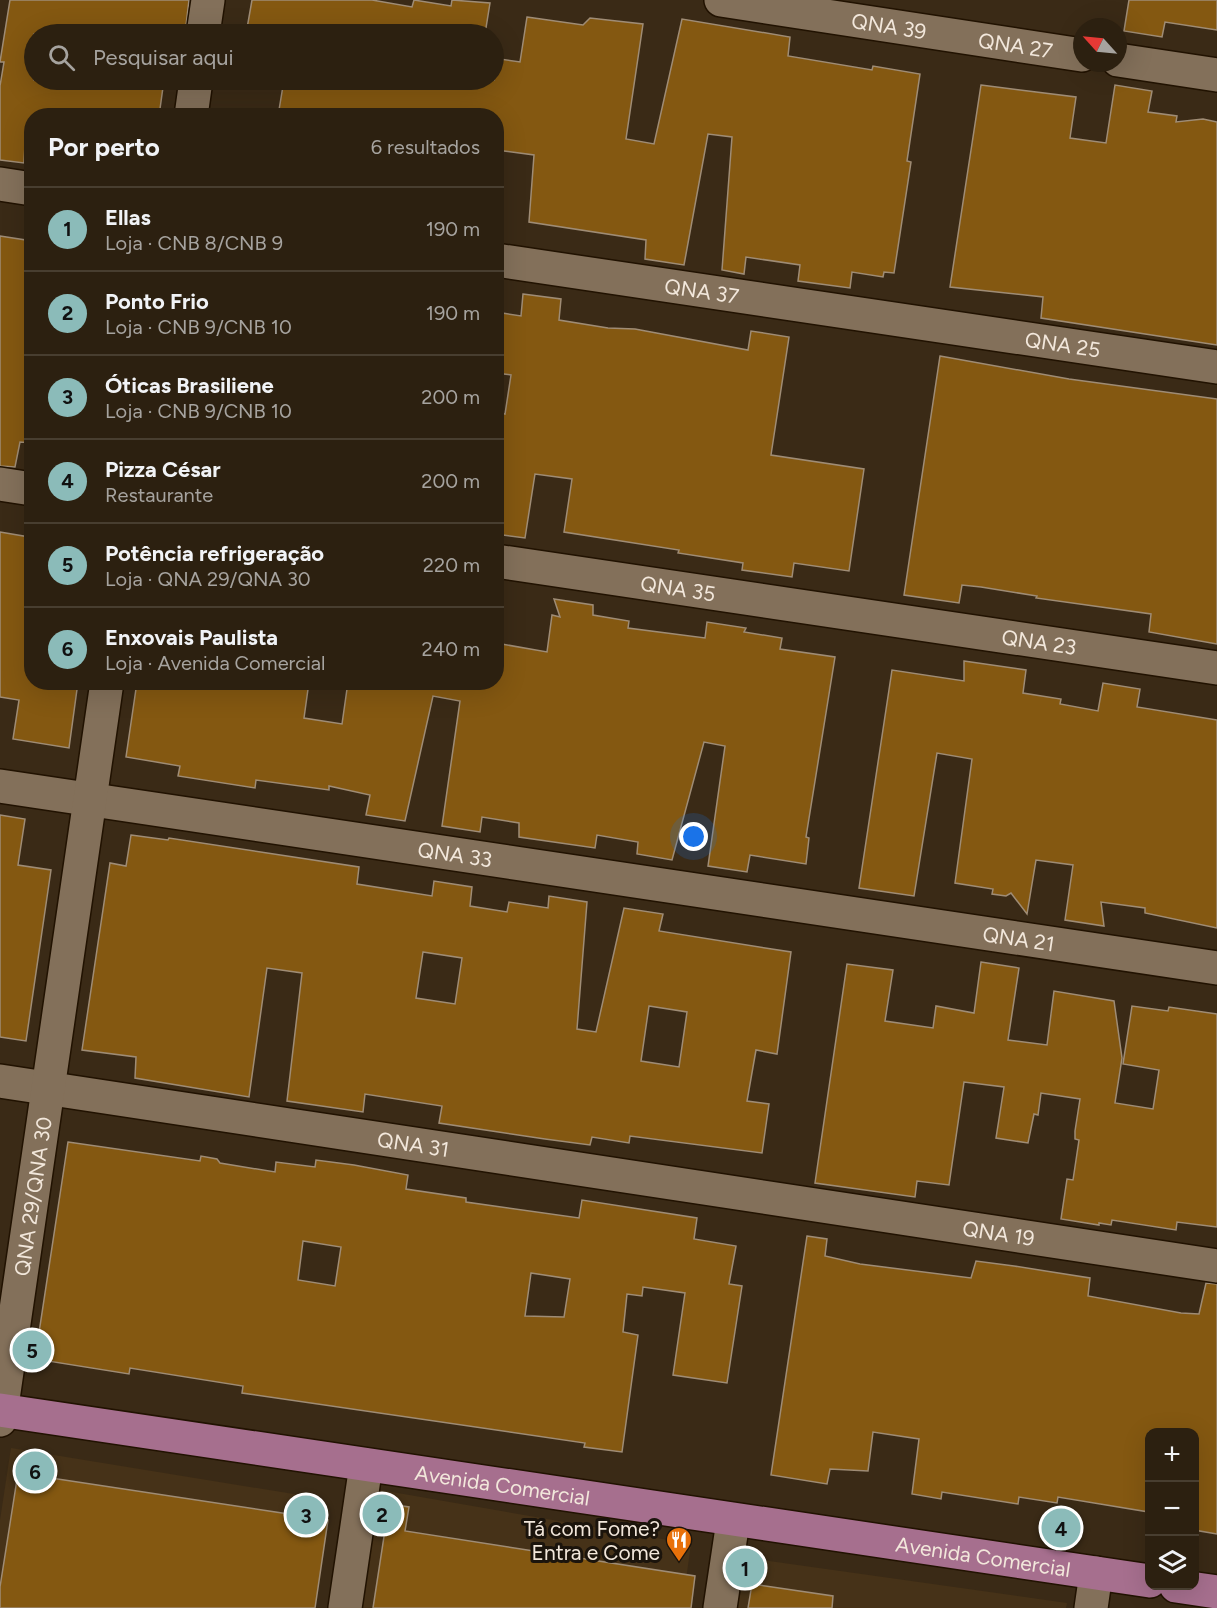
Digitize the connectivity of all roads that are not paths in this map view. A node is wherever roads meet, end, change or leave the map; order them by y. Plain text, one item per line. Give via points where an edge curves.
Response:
1 (208, 0) edge
2 (721, 0) edge
3 (204, 24) edge
4 (949, 36) joint
5 (1073, 54) edge
6 (1127, 61) edge
7 (1217, 75) edge
8 (195, 90) edge
9 (192, 108) edge
10 (0, 184) edge
11 (24, 188) edge
12 (504, 261) edge
13 (907, 322) joint
14 (1217, 367) edge
15 (0, 484) edge
16 (24, 488) edge
17 (504, 562) edge
18 (859, 616) joint
19 (1217, 668) edge
20 (106, 690) edge
21 (0, 786) edge
22 (90, 800) junction
23 (821, 909) joint
24 (1217, 968) edge
25 (0, 1081) edge
26 (48, 1089) junction
27 (779, 1200) joint
28 (1217, 1266) edge
29 (0, 1414) edge
30 (366, 1465) junction
31 (733, 1521) junction
32 (1096, 1573) junction
33 (1145, 1580) edge
34 (1199, 1589) edge
35 (1217, 1592) edge
36 (345, 1608) edge
37 (720, 1608) edge
38 (1091, 1608) edge

1 - 3 street
2 - 4 street, QNA 39
4 - 5 street, QNA 27
6 - 7 street
8 - 9 street
10 - 11 street
12 - 13 street, QNA 37
13 - 14 street, QNA 25
15 - 16 street
17 - 18 street, QNA 35
18 - 19 street, QNA 23
20 - 22 street, QNA 29/QNA 30
21 - 22 street, QNA 33
22 - 23 street, QNA 33
22 - 26 street, QNA 29/QNA 30
23 - 24 street, QNA 21
25 - 26 street, QNA 31
26 - 27 street, QNA 31
26 - 29 street, QNA 29/QNA 30
27 - 28 street, QNA 19
29 - 30 main road, Avenida Comercial
30 - 31 main road, Avenida Comercial
30 - 36 street
31 - 32 main road, Avenida Comercial
31 - 37 street
32 - 33 main road, Avenida Comercial
32 - 38 street
34 - 35 main road

